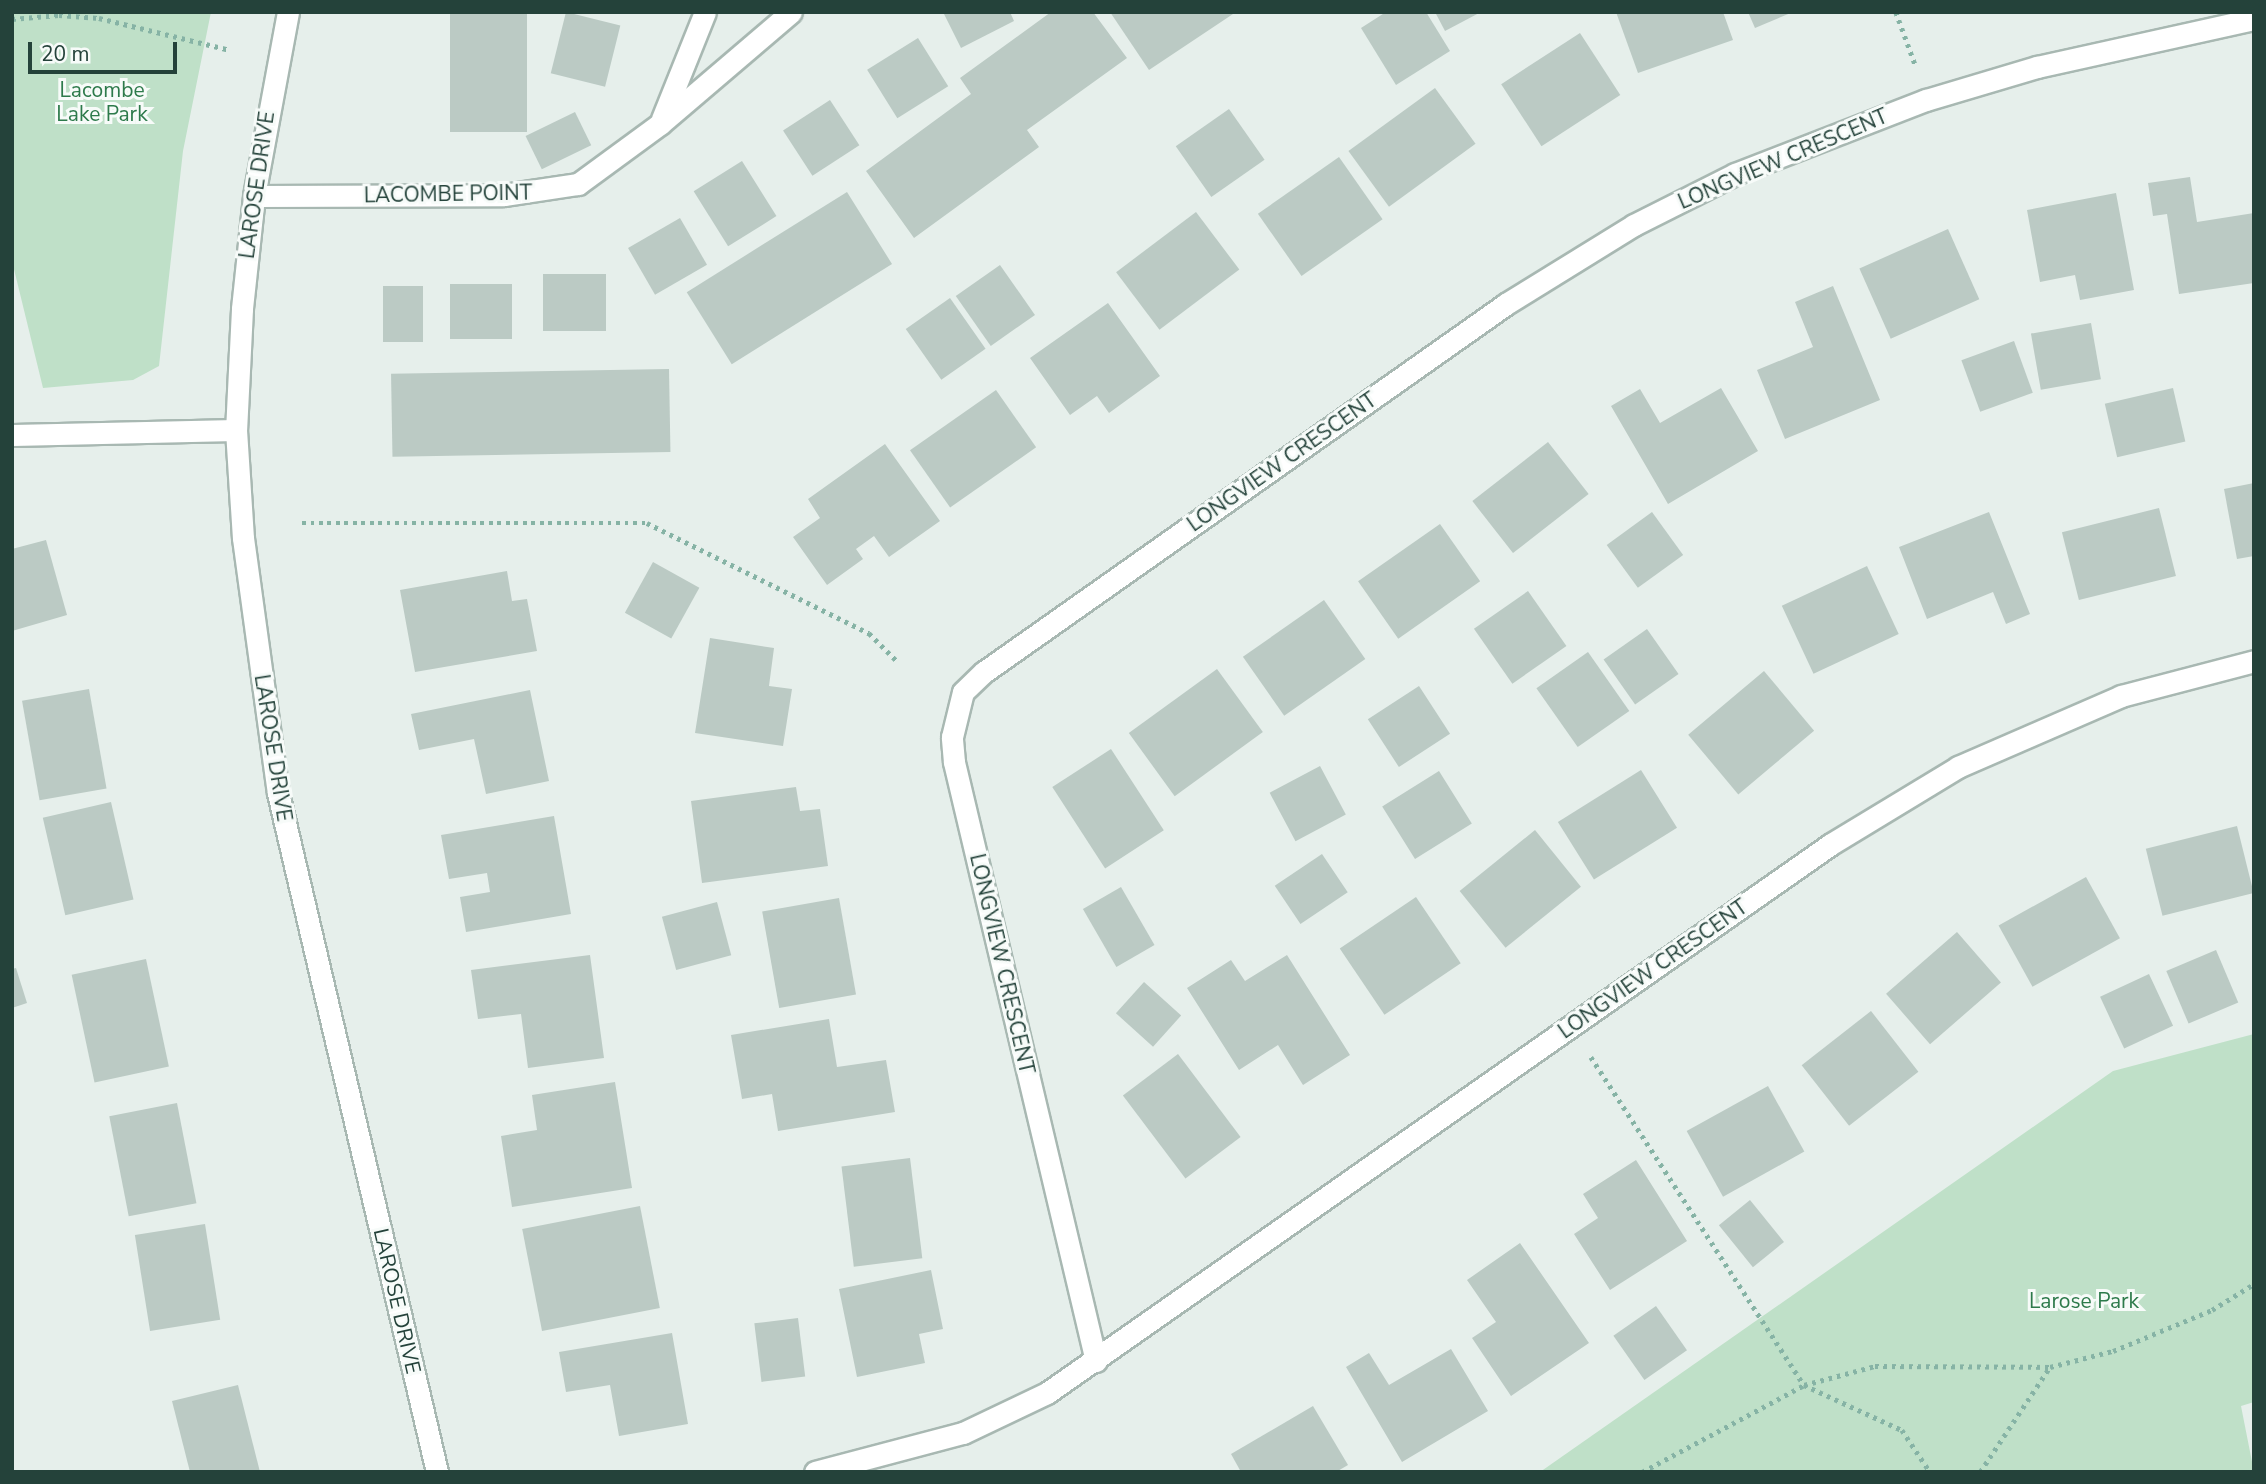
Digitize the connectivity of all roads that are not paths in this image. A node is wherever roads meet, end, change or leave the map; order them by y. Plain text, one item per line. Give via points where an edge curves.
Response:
1 (288, 12) edge
2 (705, 12) edge
3 (791, 12) edge
4 (2254, 19) edge
5 (660, 124) junction
6 (254, 196) junction
7 (236, 430) junction
8 (12, 435) edge
9 (2254, 661) edge
10 (1096, 1362) junction
11 (437, 1472) edge
12 (815, 1472) edge

1 - 6 street, LAROSE DRIVE
2 - 5 street
3 - 5 street, LACOMBE POINT
4 - 10 street, LONGVIEW CRESCENT via 2037,67 1926,100 1735,174 1573,261 996,664 963,692 952,737 954,762
5 - 6 street, LACOMBE POINT via 579,184 532,193
6 - 7 street, LAROSE DRIVE
7 - 8 street
7 - 11 street, LAROSE DRIVE via 247,578 278,793
9 - 10 street, LONGVIEW CRESCENT via 2121,696 1958,767 1831,844
10 - 12 street, LONGVIEW CRESCENT via 1036,1399 963,1433

